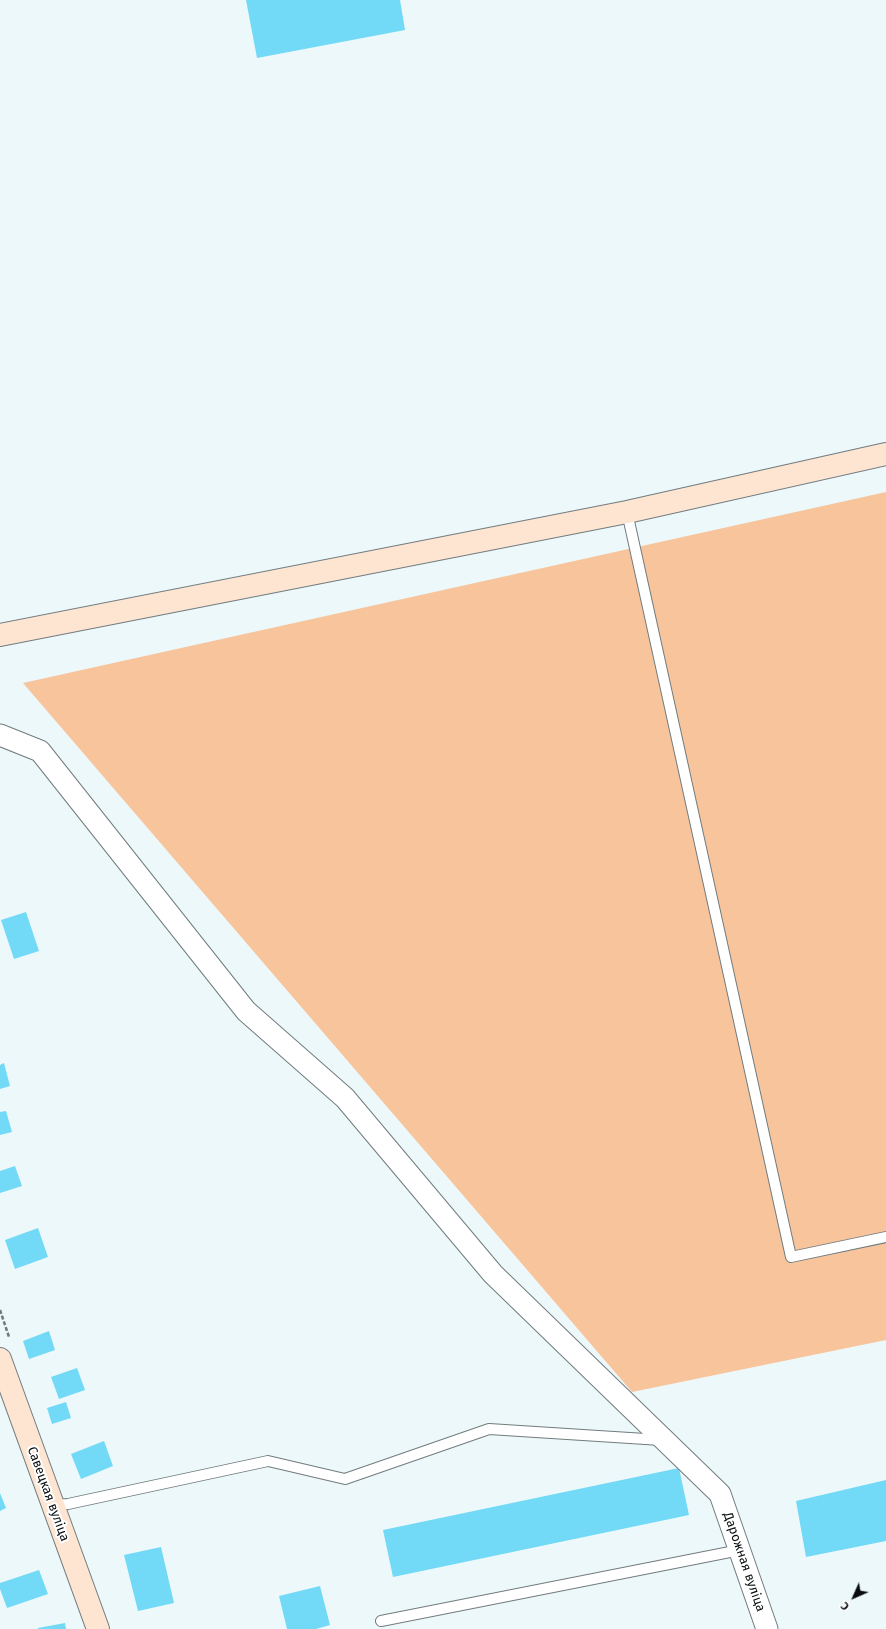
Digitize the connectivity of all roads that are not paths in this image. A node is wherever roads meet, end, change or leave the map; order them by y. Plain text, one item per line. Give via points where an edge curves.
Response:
1 (886, 454) edge
2 (628, 512) junction
3 (0, 636) edge
4 (0, 735) edge
5 (886, 1238) edge
6 (0, 1359) edge
7 (664, 1440) junction
8 (52, 1505) junction
9 (740, 1550) junction
10 (381, 1621) dead end
11 (98, 1629) edge
12 (767, 1629) edge

1 - 2 street
2 - 3 street
2 - 5 lane via 791,1257
4 - 7 street via 40,751 246,1011 345,1098 493,1274
6 - 8 street, Савецкая вуліца
7 - 8 lane via 488,1429 346,1479 268,1461 68,1504
7 - 9 street, Дарожная вуліца via 720,1494
8 - 11 street, Савецкая вуліца
9 - 10 lane
9 - 12 street, Дарожная вуліца

